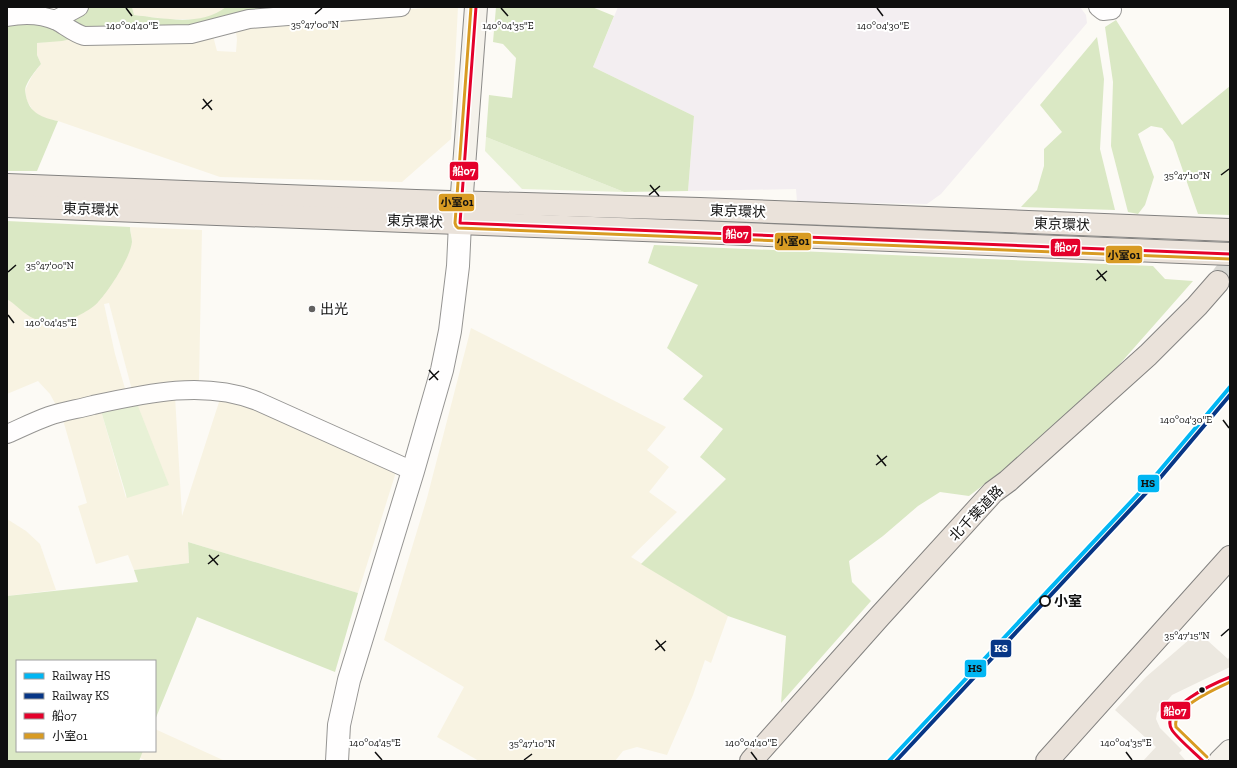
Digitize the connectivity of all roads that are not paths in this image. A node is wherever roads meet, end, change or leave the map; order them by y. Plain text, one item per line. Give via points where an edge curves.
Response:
1 (79, 7) edge
2 (401, 7) edge
3 (476, 7) edge
4 (7, 18) edge
5 (55, 20) junction
6 (7, 185) edge
7 (462, 202) junction
8 (7, 206) edge
9 (460, 223) junction
10 (1226, 230) edge
11 (1230, 254) edge
12 (1201, 257) junction
13 (1230, 264) edge
14 (1218, 282) tunnel mouth
15 (7, 434) edge
16 (413, 471) junction
17 (1230, 557) edge
18 (1230, 566) edge
19 (1163, 632) junction
20 (1230, 751) edge
21 (337, 761) edge
22 (751, 761) edge
23 (1047, 761) edge
24 (1220, 761) edge

1 - 5 street
2 - 5 street via 249,19 191,34 168,35 84,36
3 - 7 main road
4 - 5 street via 30,15
6 - 7 highway, 東京環状
7 - 9 main road
7 - 10 highway, 東京環状
8 - 9 highway, 東京環状
9 - 12 highway, 東京環状 via 1120,250
9 - 16 street via 450,331 442,370
11 - 12 highway, 東京環状
12 - 13 highway
14 - 22 highway, 北千葉道路 via 1148,355 993,492
15 - 16 street via 49,416 133,396 189,389 240,395 258,401
16 - 21 street via 350,680 339,725
17 - 19 highway
18 - 19 highway
19 - 23 highway
20 - 24 main road

